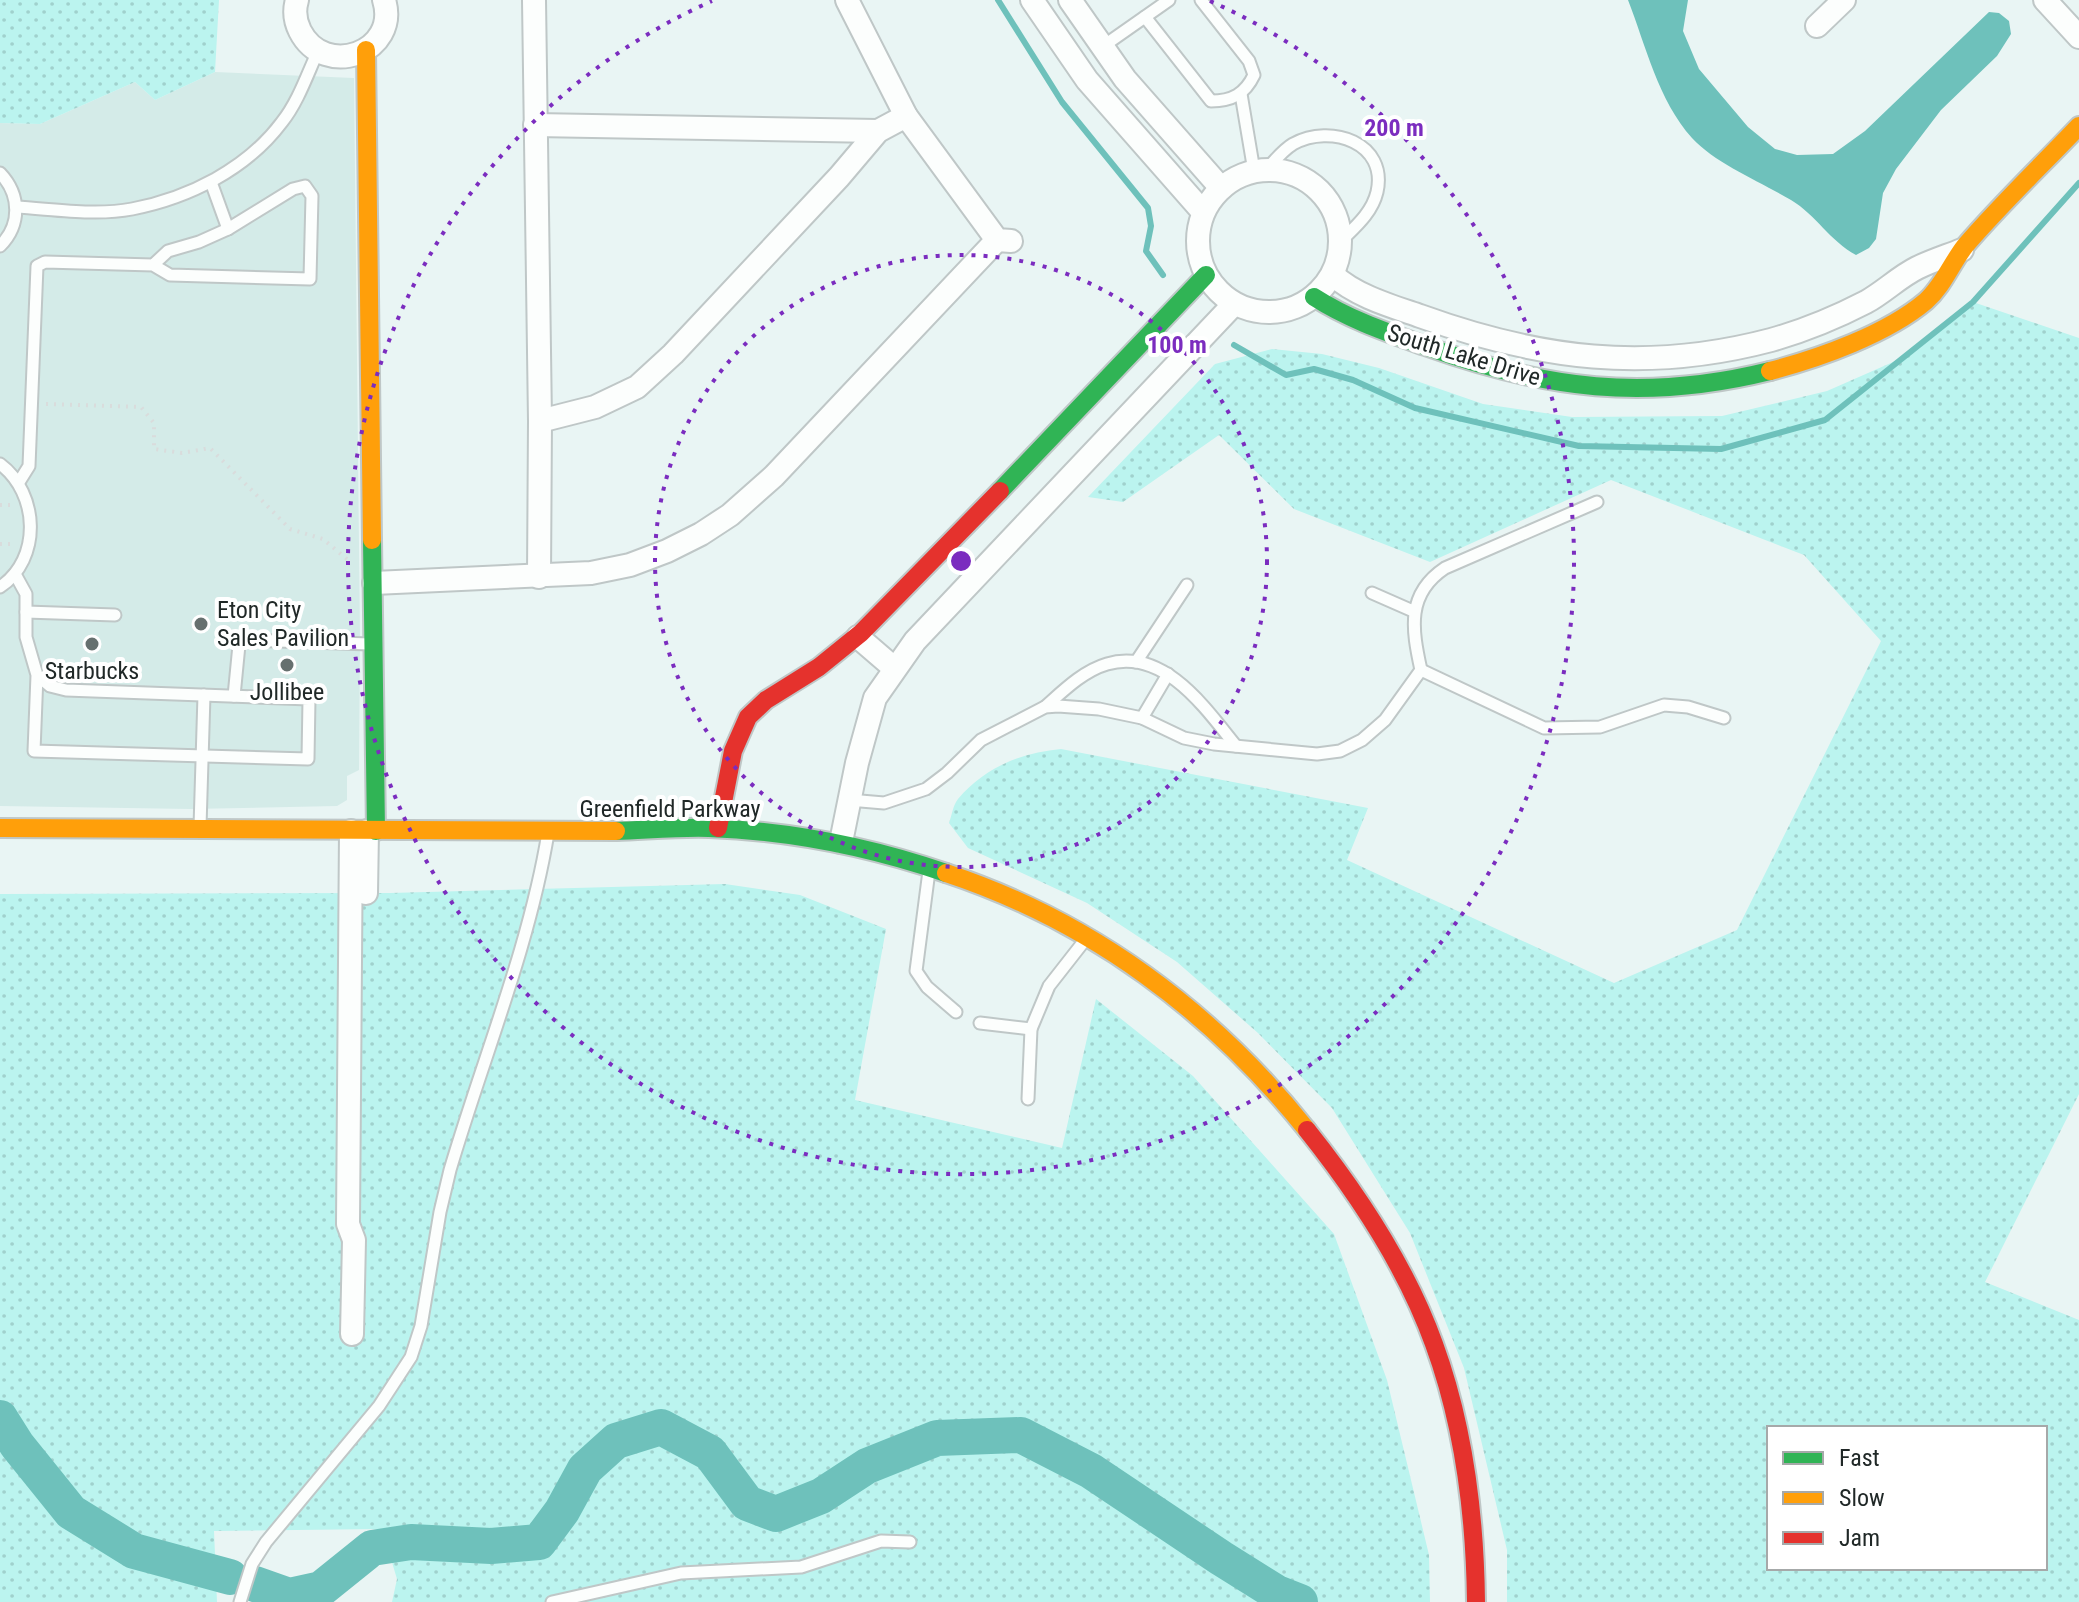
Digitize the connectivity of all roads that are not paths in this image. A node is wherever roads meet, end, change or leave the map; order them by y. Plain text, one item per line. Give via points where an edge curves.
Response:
1 (297, 0) edge
2 (384, 0) edge
3 (534, 0) edge
4 (847, 0) edge
5 (1032, 0) edge
6 (1070, 0) edge
7 (1169, 0) edge
8 (1201, 0) edge
9 (1844, 0) edge
10 (2045, 0) edge
11 (1145, 17) junction
12 (1817, 26) dead end
13 (2079, 37) edge
14 (1102, 47) junction
15 (366, 50) junction
16 (318, 51) junction
17 (1241, 94) junction
18 (906, 116) junction
19 (535, 125) junction
20 (2079, 126) edge
21 (878, 131) junction
22 (1260, 170) junction
23 (0, 173) edge
24 (211, 182) junction
25 (1221, 188) junction
26 (16, 207) junction
27 (1203, 212) junction
28 (228, 229) junction
29 (1341, 241) junction
30 (0, 246) edge
31 (1962, 250) junction
32 (153, 265) junction
33 (1206, 275) junction
34 (1333, 275) junction
35 (1314, 297) junction
36 (1234, 304) junction
37 (540, 421) junction
38 (0, 464) edge
39 (19, 482) junction
40 (1597, 502) dead end
41 (15, 574) junction
42 (539, 577) junction
43 (374, 583) junction
44 (1187, 585) dead end
45 (0, 587) edge
46 (1372, 593) dead end
47 (1413, 611) junction
48 (26, 612) junction
49 (115, 615) dead end
50 (858, 637) junction
51 (374, 645) junction
52 (1136, 662) junction
53 (894, 668) junction
54 (1421, 670) junction
55 (1168, 674) junction
56 (37, 675) junction
57 (204, 695) junction
58 (234, 696) junction
59 (1045, 707) junction
60 (1142, 718) junction
61 (1724, 718) dead end
62 (1236, 746) junction
63 (202, 757) junction
64 (849, 800) junction
65 (0, 828) edge
66 (718, 828) junction
67 (200, 831) junction
68 (365, 831) junction
69 (548, 832) junction
70 (841, 842) junction
71 (929, 866) junction
72 (1090, 934) junction
73 (956, 1012) dead end
74 (980, 1023) dead end
75 (1031, 1029) junction
76 (1028, 1099) dead end
77 (352, 1334) dead end
78 (910, 1542) dead end
79 (240, 1602) edge
80 (552, 1602) edge
81 (1476, 1602) edge

1 - 16 street via 297,24 304,40
2 - 15 street via 385,24
3 - 19 street
4 - 18 street
5 - 27 street via 1096,91
6 - 14 street
7 - 11 lane
8 - 17 lane via 1249,61 1254,75
9 - 12 street
10 - 13 street
11 - 14 lane
11 - 17 lane via 1211,101 1229,101
14 - 25 street
15 - 16 street via 350,57
15 - 43 street
16 - 24 lane via 284,120 244,160
17 - 22 lane
18 - 21 street
18 - 42 street via 1004,241 730,515 667,551 630,565
19 - 21 street
19 - 37 street
20 - 31 street, South Lake Drive
21 - 37 street via 637,387 595,407
22 - 25 street
22 - 29 street via 1286,171 1319,190 1331,205
22 - 29 lane via 1294,143 1312,138 1342,137 1365,149 1378,173 1377,193 1365,216
23 - 26 lane
24 - 26 lane via 131,210
24 - 28 lane
25 - 27 street
26 - 30 lane via 13,226
27 - 33 street via 1198,255
28 - 32 lane via 168,251
28 - 32 lane via 305,186 312,196 310,279 170,275
29 - 34 street
31 - 34 street, South Lake Drive via 1915,269 1827,320 1772,340 1692,354 1613,359 1536,351 1470,334 1358,291
31 - 35 street, South Lake Drive via 1932,295 1838,350 1781,369 1659,387 1574,385 1502,371 1389,333
32 - 39 lane via 37,266 29,466
33 - 36 street
33 - 50 street
34 - 35 street
35 - 36 street via 1276,312
36 - 53 street
37 - 42 street
38 - 39 lane
39 - 41 lane via 30,505 28,543
40 - 47 lane via 1445,568 1431,577
41 - 45 lane
41 - 48 lane via 26,594
42 - 43 street
43 - 51 street
44 - 52 lane
46 - 47 lane
47 - 54 lane
48 - 49 lane
48 - 56 lane via 26,637
50 - 53 street
50 - 66 street via 757,708 743,724
51 - 58 lane via 243,640
51 - 68 street
52 - 55 lane
52 - 59 lane via 1107,664 1078,679
53 - 64 street via 875,698
54 - 61 lane via 1544,728 1600,727 1664,705
54 - 62 lane via 1385,720 1340,751 1317,754
55 - 60 lane
55 - 62 lane via 1198,699
56 - 57 lane via 66,690
56 - 63 lane via 34,751
57 - 58 lane
57 - 63 lane
58 - 63 lane via 309,699 308,759
59 - 60 lane via 1099,709
59 - 64 lane via 981,740 926,789 884,803
60 - 62 lane via 1184,738
63 - 67 lane
64 - 70 street
65 - 67 street, Greenfield Parkway
66 - 69 street, Greenfield Parkway
66 - 70 street, Greenfield Parkway
67 - 68 street, Greenfield Parkway
68 - 69 street, Greenfield Parkway
68 - 77 street via 362,1226 354,1240
69 - 79 lane via 527,925 450,1170 411,1357 379,1406 266,1542 252,1564
70 - 71 street, Greenfield Parkway
71 - 72 street, Greenfield Parkway via 981,882
71 - 73 lane via 916,971
72 - 75 lane via 1049,986
72 - 81 street, Greenfield Parkway via 1168,988 1238,1052 1301,1118 1366,1209 1434,1342 1469,1482
74 - 75 lane
75 - 76 lane
78 - 80 lane via 881,1541 801,1567 681,1573

